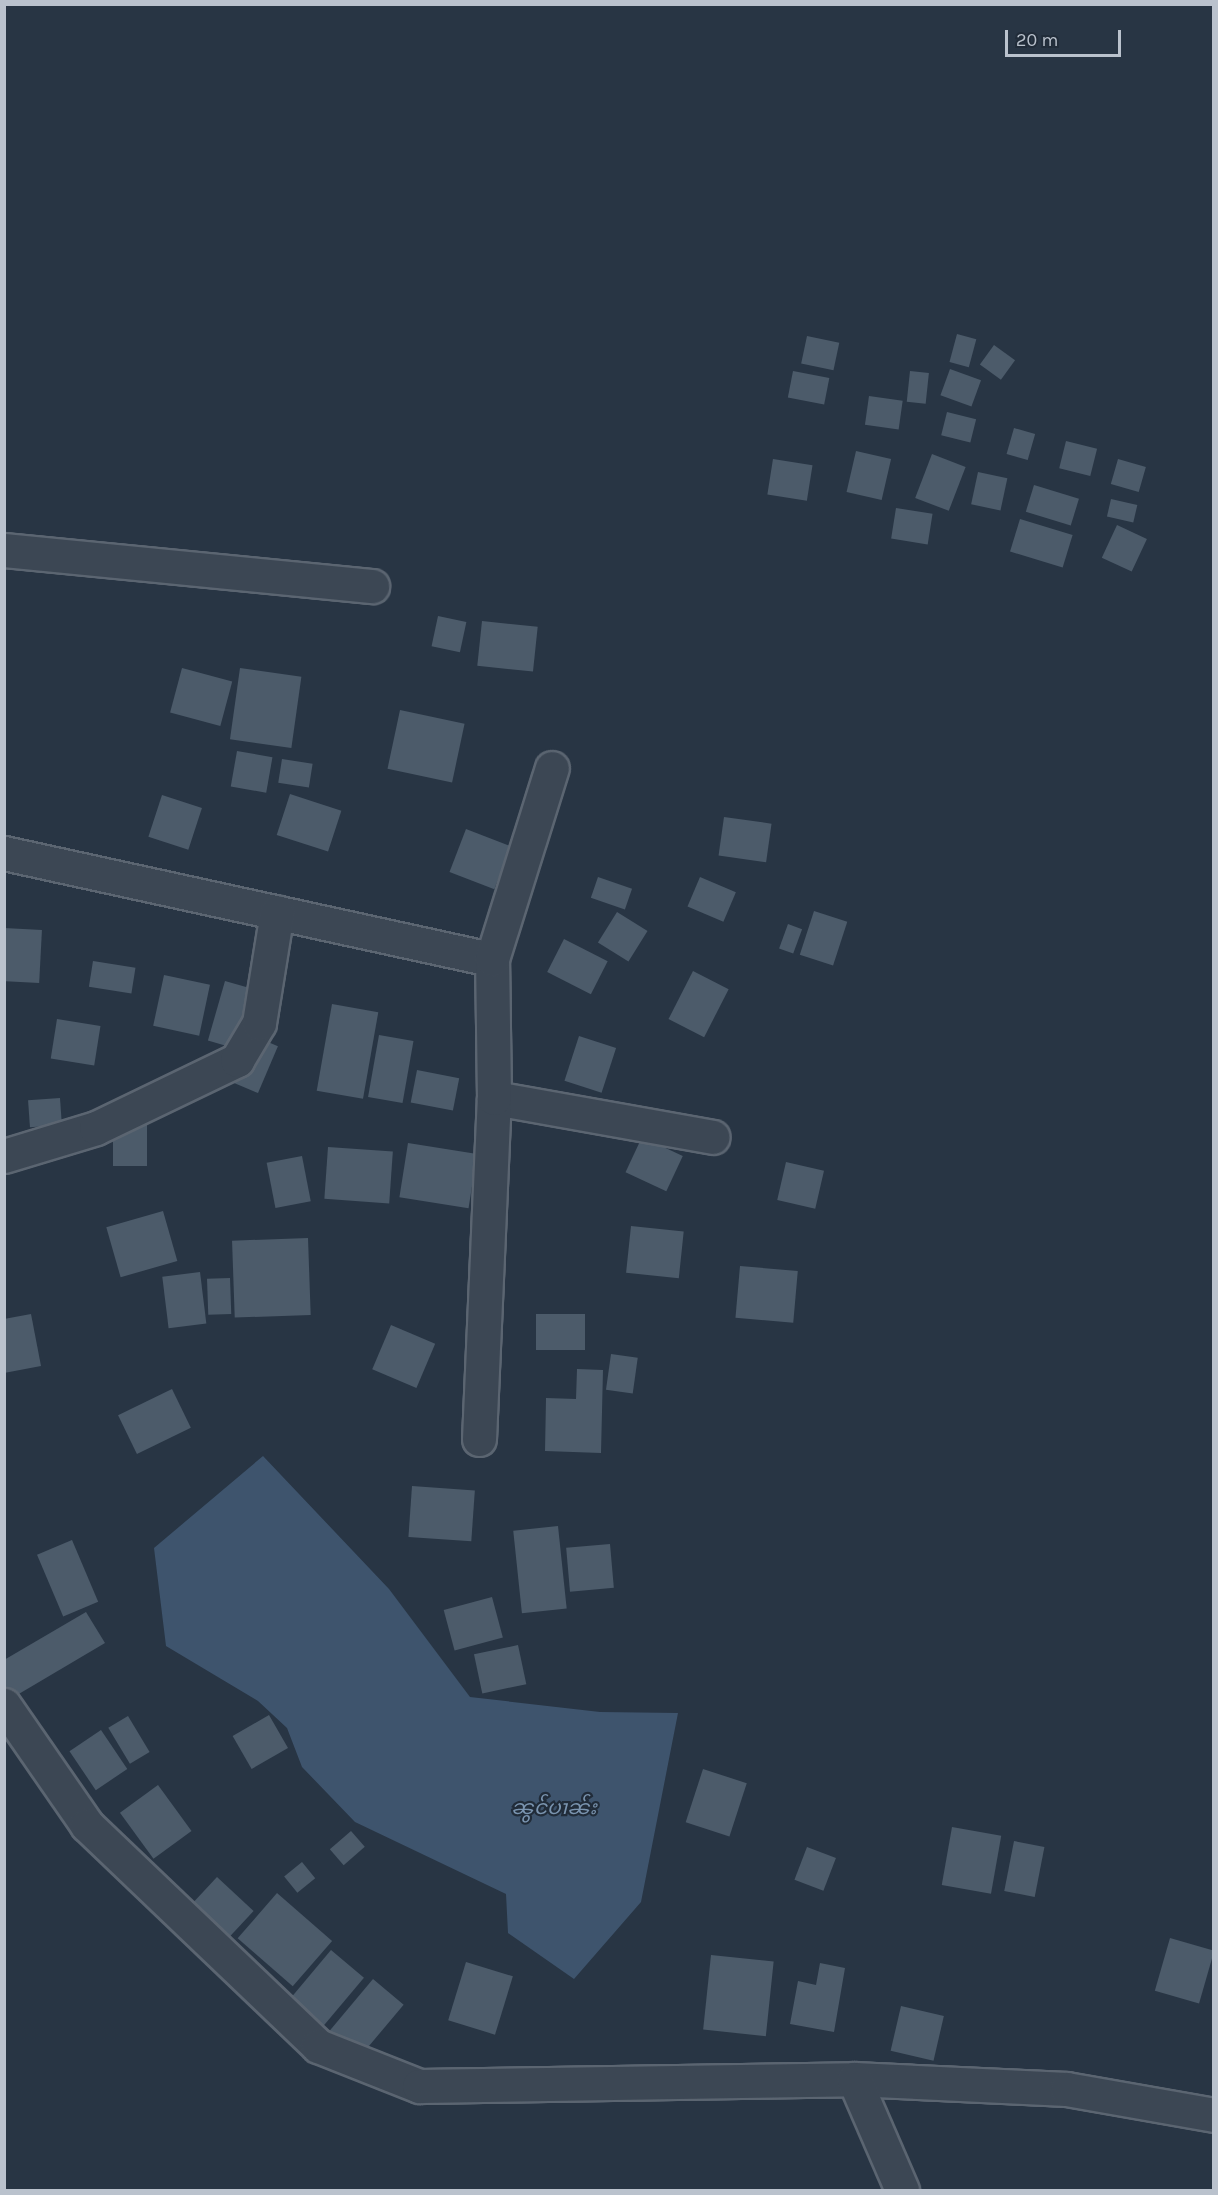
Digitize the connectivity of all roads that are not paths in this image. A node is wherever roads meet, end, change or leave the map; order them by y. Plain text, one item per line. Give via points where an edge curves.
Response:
1 (4, 550) edge
2 (372, 586) dead end
3 (552, 768) dead end
4 (4, 853) edge
5 (277, 912) junction
6 (492, 959) junction
7 (494, 1098) junction
8 (713, 1137) dead end
9 (4, 1156) edge
10 (479, 1439) dead end
11 (4, 1705) edge
12 (854, 2079) junction
13 (1214, 2115) edge
14 (902, 2190) edge

1 - 2 street
3 - 6 street
4 - 5 street
5 - 6 street
5 - 9 street via 259,1023 237,1060 96,1128
6 - 7 street
7 - 8 street
7 - 10 street
11 - 12 street via 87,1825 318,2046 419,2086
12 - 13 street via 1067,2090
12 - 14 street

